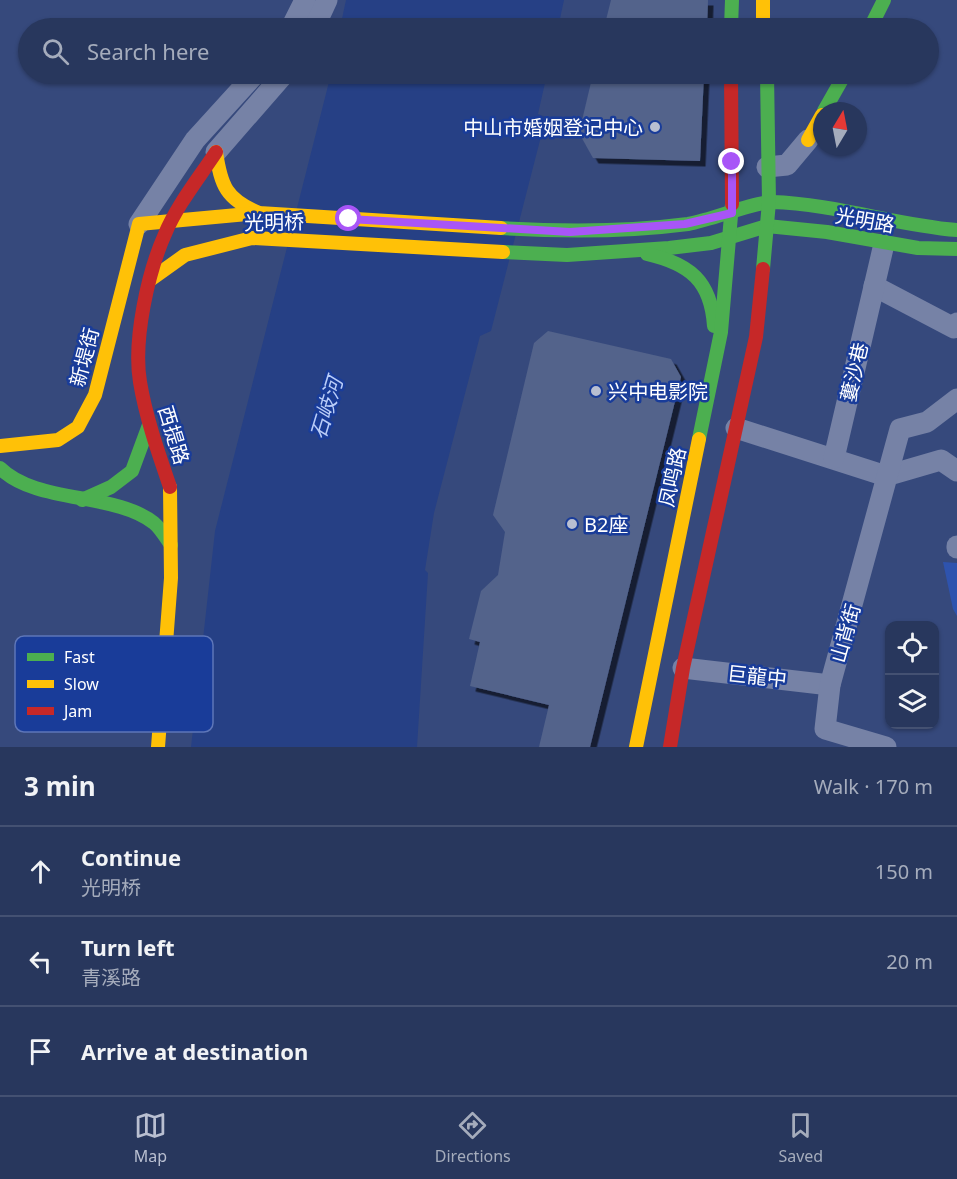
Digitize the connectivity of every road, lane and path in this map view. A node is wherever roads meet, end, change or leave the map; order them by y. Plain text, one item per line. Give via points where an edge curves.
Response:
1 (305, 0) edge
2 (327, 0) edge
3 (732, 0) edge
4 (763, 0) edge
5 (885, 0) edge
6 (296, 18) edge
7 (319, 18) edge
8 (731, 18) edge
9 (763, 18) edge
10 (875, 18) edge
11 (246, 84) edge
12 (275, 84) edge
13 (731, 84) edge
14 (767, 84) edge
15 (839, 84) edge
16 (829, 102) edge
17 (813, 131) edge
18 (808, 140) joint
19 (216, 152) junction
20 (767, 167) junction
21 (769, 201) junction
22 (259, 213) junction
23 (732, 213) junction
24 (171, 223) junction
25 (139, 224) junction
26 (767, 226) junction
27 (957, 230) edge
28 (731, 238) junction
29 (885, 244) junction
30 (957, 249) edge
31 (627, 251) junction
32 (150, 280) junction
33 (874, 286) junction
34 (957, 323) edge
35 (712, 373) junction
36 (957, 399) edge
37 (149, 425) junction
38 (736, 428) junction
39 (4, 445) edge
40 (834, 458) junction
41 (0, 468) edge
42 (957, 471) edge
43 (886, 476) junction
44 (11, 479) junction
45 (82, 500) junction
46 (171, 545) junction
47 (165, 636) edge
48 (683, 668) junction
49 (830, 685) junction
50 (159, 732) edge
51 (158, 747) edge
52 (636, 747) edge
53 (670, 747) edge
54 (886, 747) edge

1 - 6 street
2 - 7 street
3 - 8 street
4 - 9 street
5 - 10 street
11 - 25 street via 195,140
12 - 19 street
13 - 23 street, 凤鸣路
14 - 20 street
15 - 16 street
17 - 18 street
18 - 20 street via 787,165
19 - 22 street, 光明桥 via 223,188 237,205
19 - 24 street, 西提路
20 - 21 street
21 - 23 street, 光明桥
21 - 26 street
21 - 27 street, 光明路
22 - 23 street, 光明桥 via 570,232 685,224
22 - 24 street
23 - 28 street, 凤鸣路
24 - 25 street
24 - 32 street, 西提路
25 - 39 street, 新堤街 via 95,395 78,427 58,440
26 - 28 street, 光明桥
26 - 29 street, 光明路 via 827,232
26 - 38 street via 756,337
28 - 31 street, 光明桥
28 - 35 street, 凤鸣路 via 721,332
29 - 30 street, 光明路
29 - 33 street, 蔞沙巷
31 - 32 street, 光明桥 via 567,255 252,238 185,255
31 - 35 street via 668,258 699,277 710,299 714,321
32 - 37 street, 西提路 via 140,331 139,379
33 - 34 street via 954,328
33 - 40 street, 蔞沙巷
35 - 52 street, 凤鸣路
36 - 43 street, 山背街 via 927,422 900,429
37 - 45 street via 132,471 111,487
37 - 46 street, 西提路 via 170,488
38 - 40 street
38 - 48 street
39 - 44 street
40 - 43 street
41 - 44 street
42 - 43 street via 941,460
43 - 49 street, 山背街
44 - 45 street
45 - 46 street via 133,511 155,524
46 - 47 street, 西提路
48 - 49 street, 巨龍中
48 - 53 street
49 - 54 street, 山背街 via 825,729
50 - 51 street, 西提路

